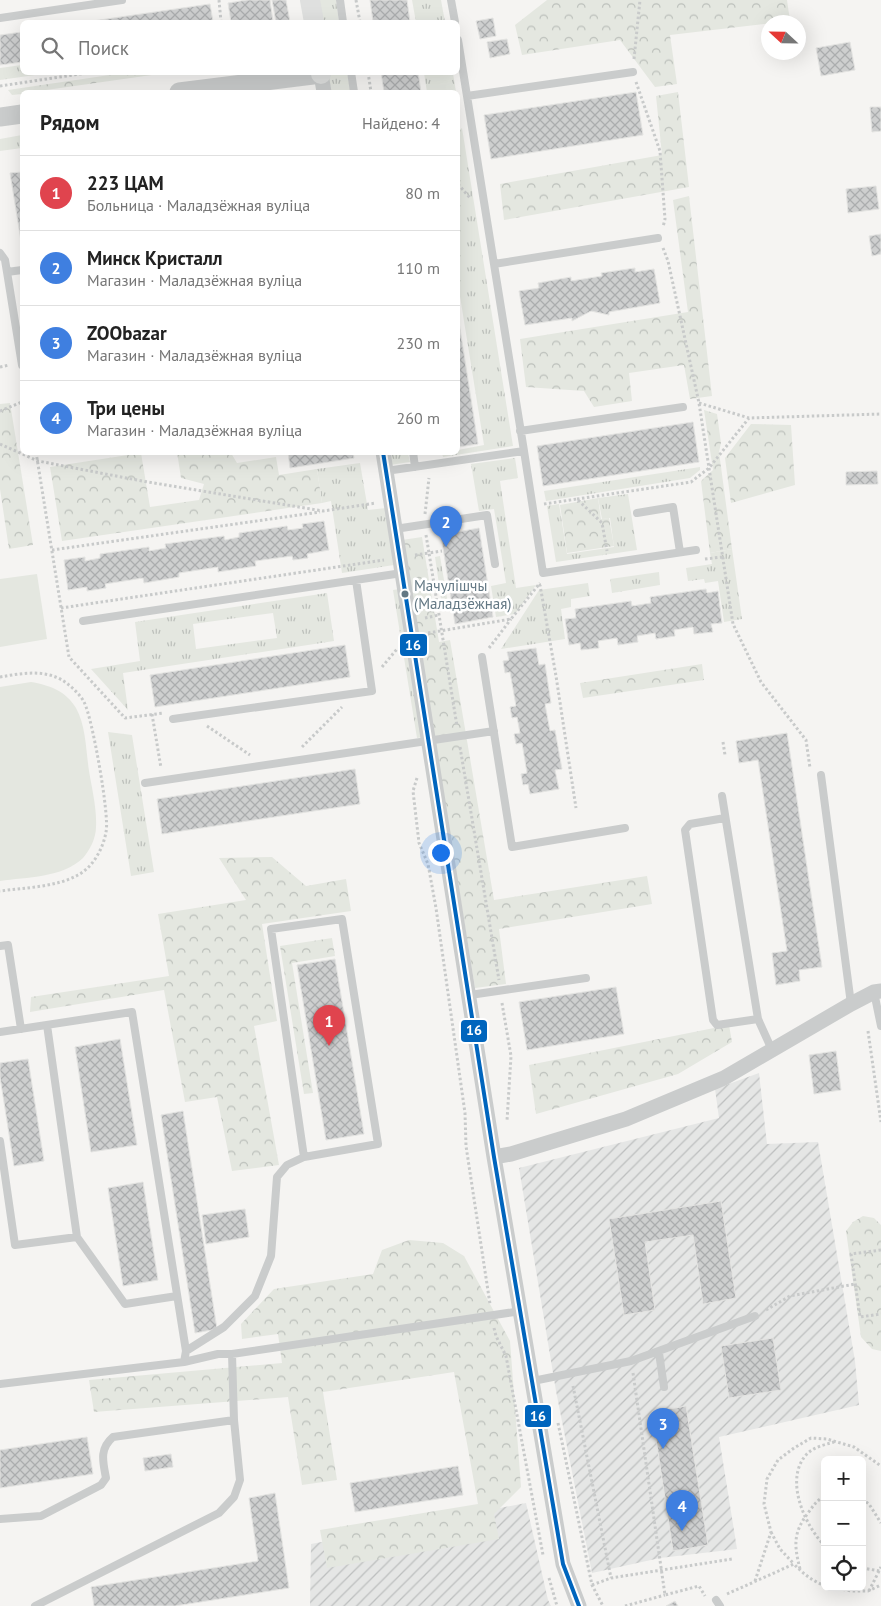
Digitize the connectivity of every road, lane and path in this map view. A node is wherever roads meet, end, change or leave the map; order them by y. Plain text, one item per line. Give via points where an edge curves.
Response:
1 (122, 0) edge
2 (218, 0) edge
3 (310, 0) edge
4 (340, 0) edge
5 (356, 0) edge
6 (451, 0) edge
7 (640, 0) edge
8 (0, 18) edge
9 (222, 20) edge
10 (314, 20) edge
11 (343, 20) edge
12 (360, 20) edge
13 (455, 20) edge
14 (460, 54) edge
15 (633, 72) junction
16 (74, 75) edge
17 (351, 75) edge
18 (368, 75) edge
19 (322, 80) edge
20 (0, 86) edge
21 (203, 90) edge
22 (354, 90) edge
23 (371, 90) edge
24 (466, 96) junction
25 (20, 114) edge
26 (0, 117) edge
27 (658, 238) junction
28 (0, 253) edge
29 (494, 264) junction
30 (20, 270) edge
31 (7, 272) junction
32 (20, 353) edge
33 (20, 403) edge
34 (699, 403) junction
35 (683, 407) joint
36 (0, 411) edge
37 (881, 414) edge
38 (749, 418) junction
39 (520, 431) junction
40 (0, 444) edge
41 (524, 451) junction
42 (20, 453) edge
43 (25, 455) edge
44 (37, 455) edge
45 (383, 455) edge
46 (413, 455) edge
47 (38, 461) junction
48 (415, 467) junction
49 (709, 468) junction
50 (386, 471) junction
51 (577, 499) junction
52 (377, 503) dead end
53 (532, 506) junction
54 (323, 511) junction
55 (637, 513) dead end
56 (395, 529) junction
57 (52, 550) junction
58 (696, 550) dead end
59 (680, 552) junction
60 (399, 557) junction
61 (609, 563) junction
62 (495, 564) dead end
63 (543, 573) junction
64 (396, 574) junction
65 (356, 580) junction
66 (540, 585) junction
67 (61, 608) junction
68 (511, 619) junction
69 (83, 621) dead end
70 (442, 631) junction
71 (400, 646) dead end
72 (402, 656) dead end
73 (482, 657) joint
74 (0, 677) edge
75 (173, 719) dead end
76 (494, 731) junction
77 (458, 736) junction
78 (429, 740) junction
79 (724, 742) dead end
80 (725, 755) dead end
81 (810, 769) dead end
82 (418, 775) dead end
83 (821, 775) dead end
84 (163, 780) junction
85 (145, 783) dead end
86 (722, 796) dead end
87 (576, 808) dead end
88 (725, 818) junction
89 (625, 828) dead end
90 (480, 863) dead end
91 (0, 891) edge
92 (0, 946) edge
93 (586, 978) dead end
94 (470, 995) junction
95 (867, 997) edge
96 (758, 1019) junction
97 (47, 1025) junction
98 (881, 1026) edge
99 (21, 1029) junction
100 (0, 1032) edge
101 (772, 1050) junction
102 (881, 1122) edge
103 (0, 1140) edge
104 (304, 1157) junction
105 (494, 1157) junction
106 (76, 1237) junction
107 (881, 1250) edge
108 (855, 1284) junction
109 (178, 1296) junction
110 (521, 1311) junction
111 (881, 1314) edge
112 (492, 1315) junction
113 (755, 1316) joint
114 (186, 1351) junction
115 (659, 1353) junction
116 (232, 1354) junction
117 (631, 1361) junction
118 (184, 1362) junction
119 (570, 1373) junction
120 (533, 1381) junction
121 (0, 1384) edge
122 (664, 1387) dead end
123 (556, 1415) dead end
124 (234, 1420) junction
125 (835, 1441) junction
126 (881, 1466) edge
127 (821, 1498) edge
128 (865, 1501) edge
129 (804, 1518) junction
130 (0, 1519) edge
131 (881, 1523) edge
132 (771, 1532) junction
133 (821, 1541) edge
134 (732, 1559) dead end
135 (545, 1563) dead end
136 (794, 1564) junction
137 (866, 1568) edge
138 (661, 1570) junction
139 (880, 1570) edge
140 (547, 1572) dead end
141 (801, 1572) junction
142 (611, 1578) junction
143 (755, 1581) junction
144 (821, 1584) edge
145 (592, 1585) junction
146 (881, 1585) edge
147 (852, 1591) edge
148 (868, 1592) junction
149 (665, 1595) junction
150 (718, 1603) edge
151 (577, 1605) edge
152 (35, 1606) edge
153 (557, 1606) edge
154 (603, 1606) edge
155 (625, 1606) edge

1 - 8 lane
2 - 9 path
3 - 10 main road
4 - 11 lane
5 - 12 path
6 - 13 lane
7 - 15 path
14 - 24 lane
15 - 24 lane
15 - 27 path via 660,151 665,219
16 - 20 path
17 - 22 lane
18 - 23 path
19 - 21 street
24 - 29 lane
25 - 26 street
27 - 29 lane
27 - 34 path via 668,261
28 - 31 lane
29 - 39 lane
30 - 31 lane
31 - 32 lane
33 - 36 path
34 - 35 path
34 - 38 path
34 - 49 path
35 - 39 lane
37 - 38 path
38 - 49 path
39 - 41 lane
40 - 42 path
41 - 48 lane
41 - 53 lane
43 - 47 path
44 - 47 path
45 - 50 street
46 - 48 lane
47 - 54 path
47 - 57 path
48 - 50 lane
49 - 51 path via 691,482
49 - 81 path via 733,624 761,682 806,740
50 - 56 street
51 - 53 path
51 - 61 path via 602,523
52 - 54 path
53 - 63 lane
54 - 57 path
55 - 59 lane via 673,508
56 - 60 street
56 - 62 lane via 488,515
57 - 67 path
58 - 59 lane
59 - 61 lane
60 - 64 street
60 - 70 path via 429,553
61 - 63 lane
63 - 66 path
64 - 65 lane
64 - 67 path via 386,559
64 - 78 street
65 - 69 lane
65 - 75 lane via 372,691
66 - 68 path
66 - 87 path
67 - 84 path via 69,657 125,718 152,714
68 - 70 path
68 - 73 path
70 - 77 path
71 - 72 path
73 - 76 lane
74 - 91 path via 31,672 50,675 68,684 84,701 91,718 107,830 97,856 78,875 60,882
76 - 77 lane
76 - 89 lane via 512,847
77 - 78 lane
77 - 90 path
78 - 84 lane
78 - 94 street
79 - 80 path
82 - 112 path via 412,791 419,843 428,864 436,908 465,1114 466,1146
83 - 95 lane
84 - 85 lane
86 - 88 lane
88 - 96 lane
88 - 96 lane via 690,824 685,830 713,1020 717,1025
92 - 99 lane via 8,945
93 - 94 lane
94 - 105 street
95 - 98 lane
95 - 101 street
95 - 102 path via 866,1017
96 - 101 lane
97 - 99 lane
97 - 106 lane
97 - 109 lane via 132,1012
99 - 100 lane
101 - 105 street via 724,1078 626,1119
103 - 106 lane via 15,1245
104 - 104 lane via 378,1144 342,919 271,929
104 - 114 lane via 287,1165 277,1177 271,1256 255,1296 224,1327
105 - 110 street
106 - 109 lane via 126,1304
107 - 108 path via 851,1254
108 - 111 path via 860,1317
108 - 113 path via 790,1296
109 - 114 lane
110 - 112 lane
110 - 120 street
112 - 116 lane
112 - 135 path via 496,1336 506,1356
113 - 115 lane
114 - 118 lane
115 - 117 lane
115 - 122 lane
116 - 118 lane
116 - 124 lane
117 - 119 lane
117 - 138 path
118 - 121 lane
119 - 120 lane
119 - 142 path
120 - 151 street via 563,1564
123 - 145 path
124 - 130 lane via 113,1437 103,1450 106,1478 101,1486 41,1516
124 - 152 lane via 240,1480 234,1497 219,1513
125 - 126 path via 854,1447
125 - 129 path via 817,1447 806,1455 799,1467 798,1495
125 - 132 path via 811,1438 778,1460 767,1478 764,1504
127 - 129 path
128 - 131 path
129 - 133 path
129 - 141 path via 797,1530 795,1549
132 - 136 path via 780,1549
132 - 143 path
134 - 138 path
136 - 141 path
136 - 143 path
137 - 139 path
138 - 142 path
138 - 149 path
139 - 148 path
140 - 153 path
141 - 144 path
142 - 145 path
143 - 150 path
145 - 154 path
146 - 148 path
147 - 148 path
149 - 150 path via 700,1586 709,1604
149 - 155 path

